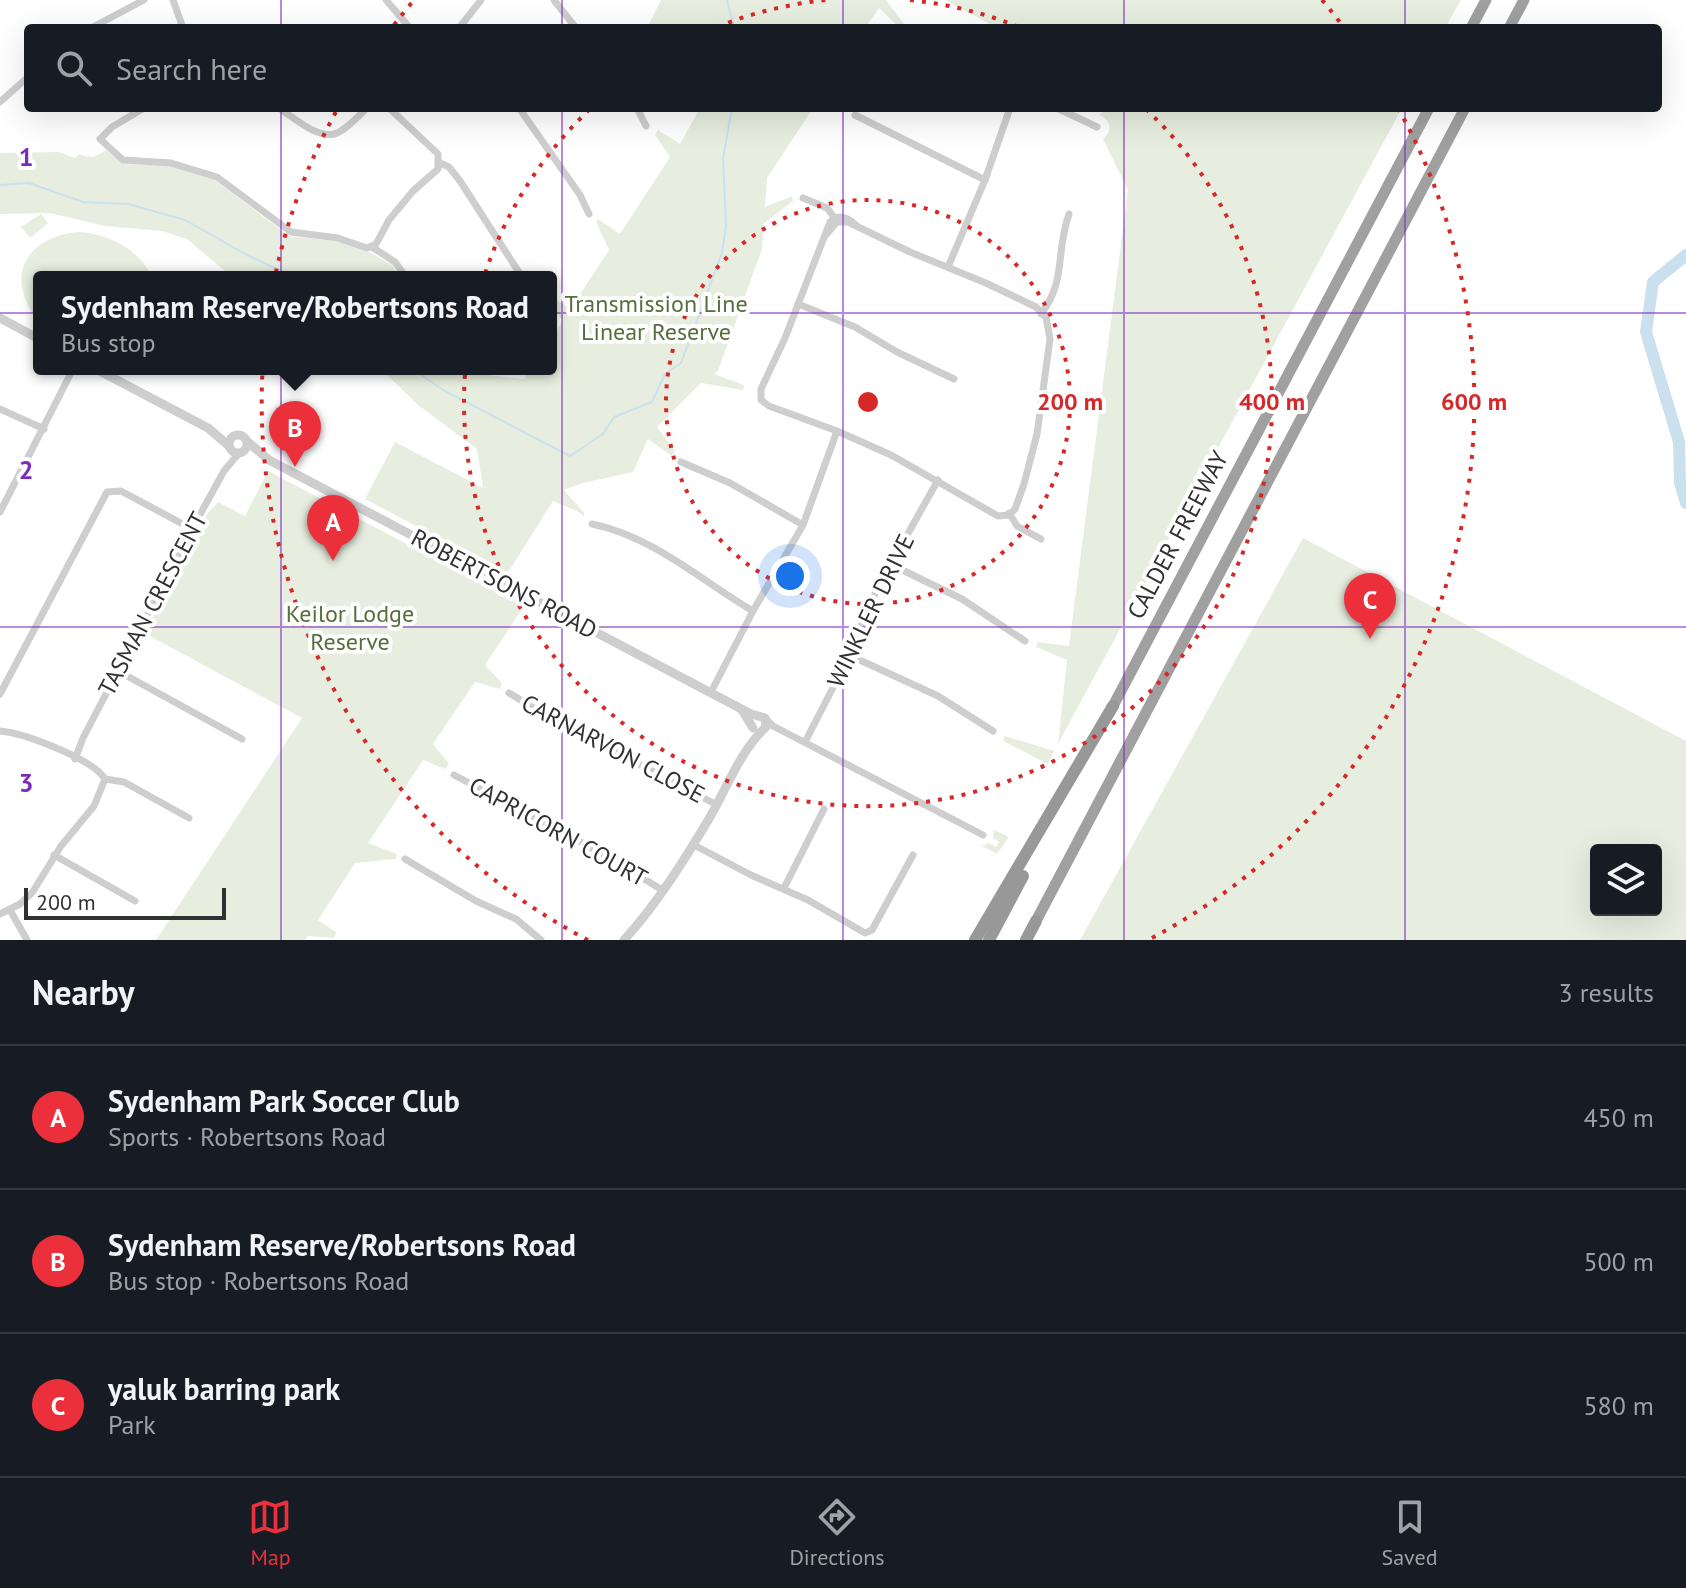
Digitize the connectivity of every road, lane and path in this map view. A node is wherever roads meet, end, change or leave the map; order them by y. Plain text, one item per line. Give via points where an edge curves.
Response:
1 (144, 0) edge
2 (167, 0) edge
3 (386, 0) edge
4 (481, 0) edge
5 (554, 0) edge
6 (1486, 0) edge
7 (1524, 0) edge
8 (174, 4) edge
9 (99, 24) edge
10 (182, 24) edge
11 (407, 24) edge
12 (463, 24) edge
13 (573, 24) edge
14 (1473, 24) edge
15 (1511, 24) edge
16 (24, 81) edge
17 (0, 102) edge
18 (137, 112) edge
19 (285, 112) edge
20 (362, 112) edge
21 (393, 112) edge
22 (522, 112) edge
23 (639, 112) edge
24 (1009, 112) edge
25 (1065, 112) edge
26 (1427, 112) edge
27 (1463, 112) edge
28 (855, 115) dead end
29 (646, 126) dead end
30 (1097, 127) dead end
31 (440, 163) junction
32 (985, 180) junction
33 (803, 198) dead end
34 (589, 214) dead end
35 (1069, 214) dead end
36 (836, 220) junction
37 (372, 247) junction
38 (948, 267) junction
39 (402, 271) edge
40 (518, 271) edge
41 (798, 304) junction
42 (1041, 314) junction
43 (0, 318) edge
44 (33, 336) edge
45 (72, 375) edge
46 (107, 375) edge
47 (954, 379) dead end
48 (0, 409) edge
49 (208, 428) junction
50 (42, 431) junction
51 (837, 431) junction
52 (234, 435) junction
53 (248, 442) junction
54 (229, 447) junction
55 (240, 453) junction
56 (269, 460) junction
57 (681, 462) dead end
58 (224, 471) junction
59 (938, 480) junction
60 (1, 487) edge
61 (10, 492) junction
62 (0, 512) edge
63 (1008, 513) junction
64 (592, 524) dead end
65 (803, 525) junction
66 (192, 529) junction
67 (1041, 539) dead end
68 (890, 564) junction
69 (753, 611) junction
70 (1025, 641) dead end
71 (849, 655) junction
72 (118, 671) junction
73 (711, 692) junction
74 (509, 693) dead end
75 (0, 694) edge
76 (1113, 706) junction
77 (759, 725) junction
78 (0, 731) edge
79 (993, 731) dead end
80 (242, 739) dead end
81 (805, 742) junction
82 (73, 757) junction
83 (454, 775) dead end
84 (105, 779) junction
85 (717, 805) junction
86 (824, 809) dead end
87 (189, 818) dead end
88 (983, 835) dead end
89 (694, 845) junction
90 (54, 855) junction
91 (913, 855) dead end
92 (405, 859) dead end
93 (784, 888) junction
94 (662, 890) junction
95 (135, 901) dead end
96 (10, 910) junction
97 (0, 914) edge
98 (1036, 921) joint
99 (27, 940) edge
100 (541, 940) edge
101 (624, 940) edge
102 (975, 940) edge
103 (989, 940) edge
104 (1027, 940) edge

1 - 9 street
2 - 8 street
3 - 11 street
4 - 12 street
5 - 13 street
6 - 14 highway
7 - 15 highway
8 - 10 street
16 - 17 street
18 - 37 street via 98,141 123,160 171,163 217,177 291,232
19 - 20 street via 327,134 336,134
21 - 31 street via 438,154
22 - 34 street
23 - 29 street
24 - 32 street
25 - 30 street
26 - 76 highway, CALDER FREEWAY
27 - 98 highway
28 - 32 street
31 - 37 street
31 - 40 street via 460,181
32 - 38 street
33 - 36 street via 823,206
35 - 42 street via 1061,238 1059,279
36 - 38 street
36 - 41 street
37 - 39 street
38 - 42 street
41 - 47 street
41 - 51 street via 763,399
42 - 63 street via 1048,351 1034,448 1018,499
43 - 44 street
45 - 50 street
46 - 49 street
48 - 50 street
49 - 52 street
49 - 54 street
50 - 61 street
51 - 59 street
51 - 65 street
52 - 53 street, ROBERTSONS ROAD
52 - 54 street
53 - 55 street
53 - 56 street, ROBERTSONS ROAD
54 - 55 street, ROBERTSONS ROAD
54 - 58 street, TASMAN CRESCENT
55 - 56 street, ROBERTSONS ROAD
55 - 58 street, TASMAN CRESCENT
56 - 73 street, ROBERTSONS ROAD
57 - 65 street
58 - 66 street, TASMAN CRESCENT
59 - 63 street
59 - 68 street, WINKLER DRIVE
60 - 61 street
61 - 62 street
63 - 67 street via 1017,526
64 - 69 street via 654,549
65 - 69 street
66 - 72 street, TASMAN CRESCENT
66 - 75 street via 121,491 107,492
68 - 70 street via 962,599
68 - 71 street, WINKLER DRIVE
69 - 73 street
71 - 79 street via 938,696
71 - 81 street, WINKLER DRIVE
72 - 80 street
72 - 82 street, TASMAN CRESCENT
73 - 77 street, ROBERTSONS ROAD
74 - 85 street, CARNARVON CLOSE
76 - 102 highway
76 - 103 highway, CALDER FREEWAY
77 - 81 street
77 - 85 street
78 - 82 street
81 - 88 street
82 - 84 street
83 - 94 street, CAPRICORN COURT via 598,850
84 - 87 street via 124,782
84 - 90 street via 89,813
85 - 89 street
86 - 93 street
89 - 93 street
89 - 94 street
90 - 95 street
90 - 96 street via 32,893
91 - 93 street via 868,932
92 - 100 street via 516,919
94 - 101 street
96 - 97 street
96 - 99 street
98 - 104 highway

